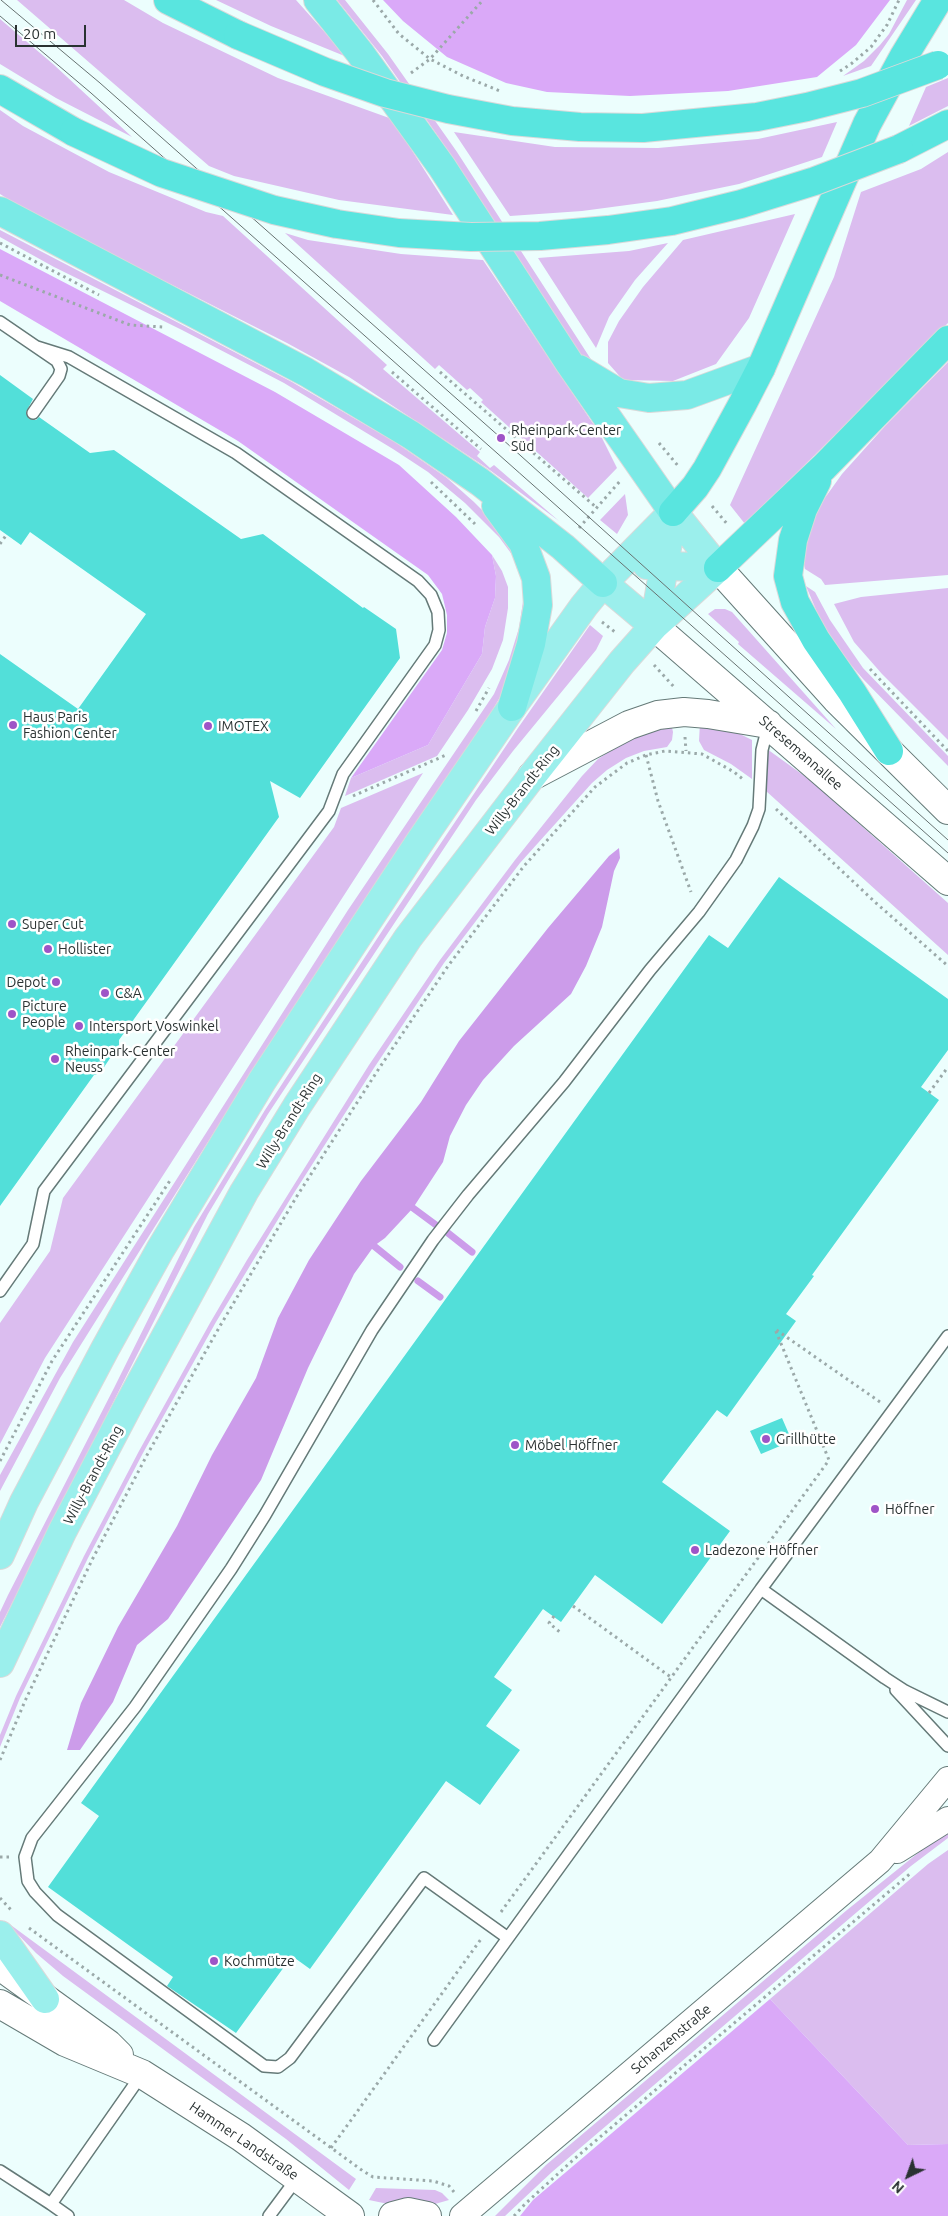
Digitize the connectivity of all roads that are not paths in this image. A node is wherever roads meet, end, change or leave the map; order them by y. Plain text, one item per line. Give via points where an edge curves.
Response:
1 (168, 0) edge
2 (318, 0) edge
3 (938, 0) edge
4 (943, 63) edge
5 (0, 89) edge
6 (948, 124) edge
7 (0, 212) edge
8 (0, 322) edge
9 (948, 340) edge
10 (37, 347) junction
11 (570, 364) junction
12 (760, 368) junction
13 (33, 413) dead end
14 (824, 466) junction
15 (480, 482) junction
16 (673, 512) junction
17 (664, 565) junction
18 (718, 568) junction
19 (612, 574) junction
20 (654, 626) junction
21 (512, 707) junction
22 (768, 724) junction
23 (888, 751) junction
24 (532, 776) junction
25 (948, 810) edge
26 (948, 881) edge
27 (0, 1291) edge
28 (948, 1336) edge
29 (0, 1555) edge
30 (761, 1589) junction
31 (0, 1663) edge
32 (885, 1678) junction
33 (948, 1712) edge
34 (948, 1746) edge
35 (948, 1778) edge
36 (948, 1819) edge
37 (880, 1861) junction
38 (7, 1925) edge
39 (508, 1938) junction
40 (0, 1966) edge
41 (45, 1998) junction
42 (0, 2004) edge
43 (434, 2040) dead end
44 (138, 2071) junction
45 (0, 2171) edge
46 (298, 2177) junction
47 (51, 2204) junction
48 (460, 2206) edge
49 (68, 2216) edge
50 (269, 2216) edge
51 (350, 2216) edge
52 (393, 2216) edge
53 (427, 2216) edge

1 - 4 highway, bridge via 238,35 385,93 512,121 580,127 643,128 757,117 862,93
2 - 11 highway via 442,167
3 - 12 highway via 867,124
5 - 6 highway, bridge via 74,132 162,173 274,210 398,233 472,238 540,236 672,221 816,181 899,149
7 - 15 highway via 306,372 411,435
8 - 10 lane
9 - 14 highway
10 - 13 lane via 57,361 61,369
10 - 27 lane via 69,357 236,453 418,581 431,595 438,612 439,630 435,645 343,774 329,811 44,1190 33,1244
11 - 12 highway via 619,393 649,398 687,395
11 - 16 highway
12 - 16 highway via 707,469 696,487
14 - 18 highway
14 - 23 highway via 803,509 793,540 788,576 796,602 816,640
15 - 19 highway via 563,547
15 - 21 highway via 523,544 536,578 538,605 531,644
16 - 17 main road
16 - 18 main road
16 - 19 main road
17 - 18 main road
17 - 19 main road
17 - 20 main road
18 - 20 main road, Willy-Brandt-Ring
18 - 23 main road via 836,699
19 - 20 main road, Stresemannallee
19 - 21 main road
20 - 22 main road, Stresemannallee
20 - 24 main road, Willy-Brandt-Ring
21 - 29 main road via 262,1081 165,1241 24,1502
22 - 24 main road via 684,712 658,715 629,725
22 - 26 main road, Stresemannallee
22 - 39 lane via 762,750 759,809 743,849 699,912 433,1240 372,1330 231,1569 134,1707 32,1838 25,1857 28,1881 57,1915 264,2066 278,2067 290,2058 424,1878
23 - 25 main road
24 - 31 main road, Willy-Brandt-Ring via 408,938 244,1192 62,1532
28 - 30 lane
30 - 32 lane
30 - 39 lane
32 - 33 lane
32 - 34 lane
35 - 37 street, Schanzenstraße
36 - 37 street, Schanzenstraße
37 - 48 street, Schanzenstraße
38 - 41 main road
39 - 43 lane
40 - 41 main road, Hammer Landstraße
41 - 44 main road, Hammer Landstraße via 108,2044
42 - 44 main road, Hammer Landstraße via 64,2042
44 - 46 main road, Hammer Landstraße
44 - 47 lane
45 - 47 lane
46 - 50 lane
46 - 51 main road, Hammer Landstraße
47 - 49 lane
52 - 53 main road via 408,2212

